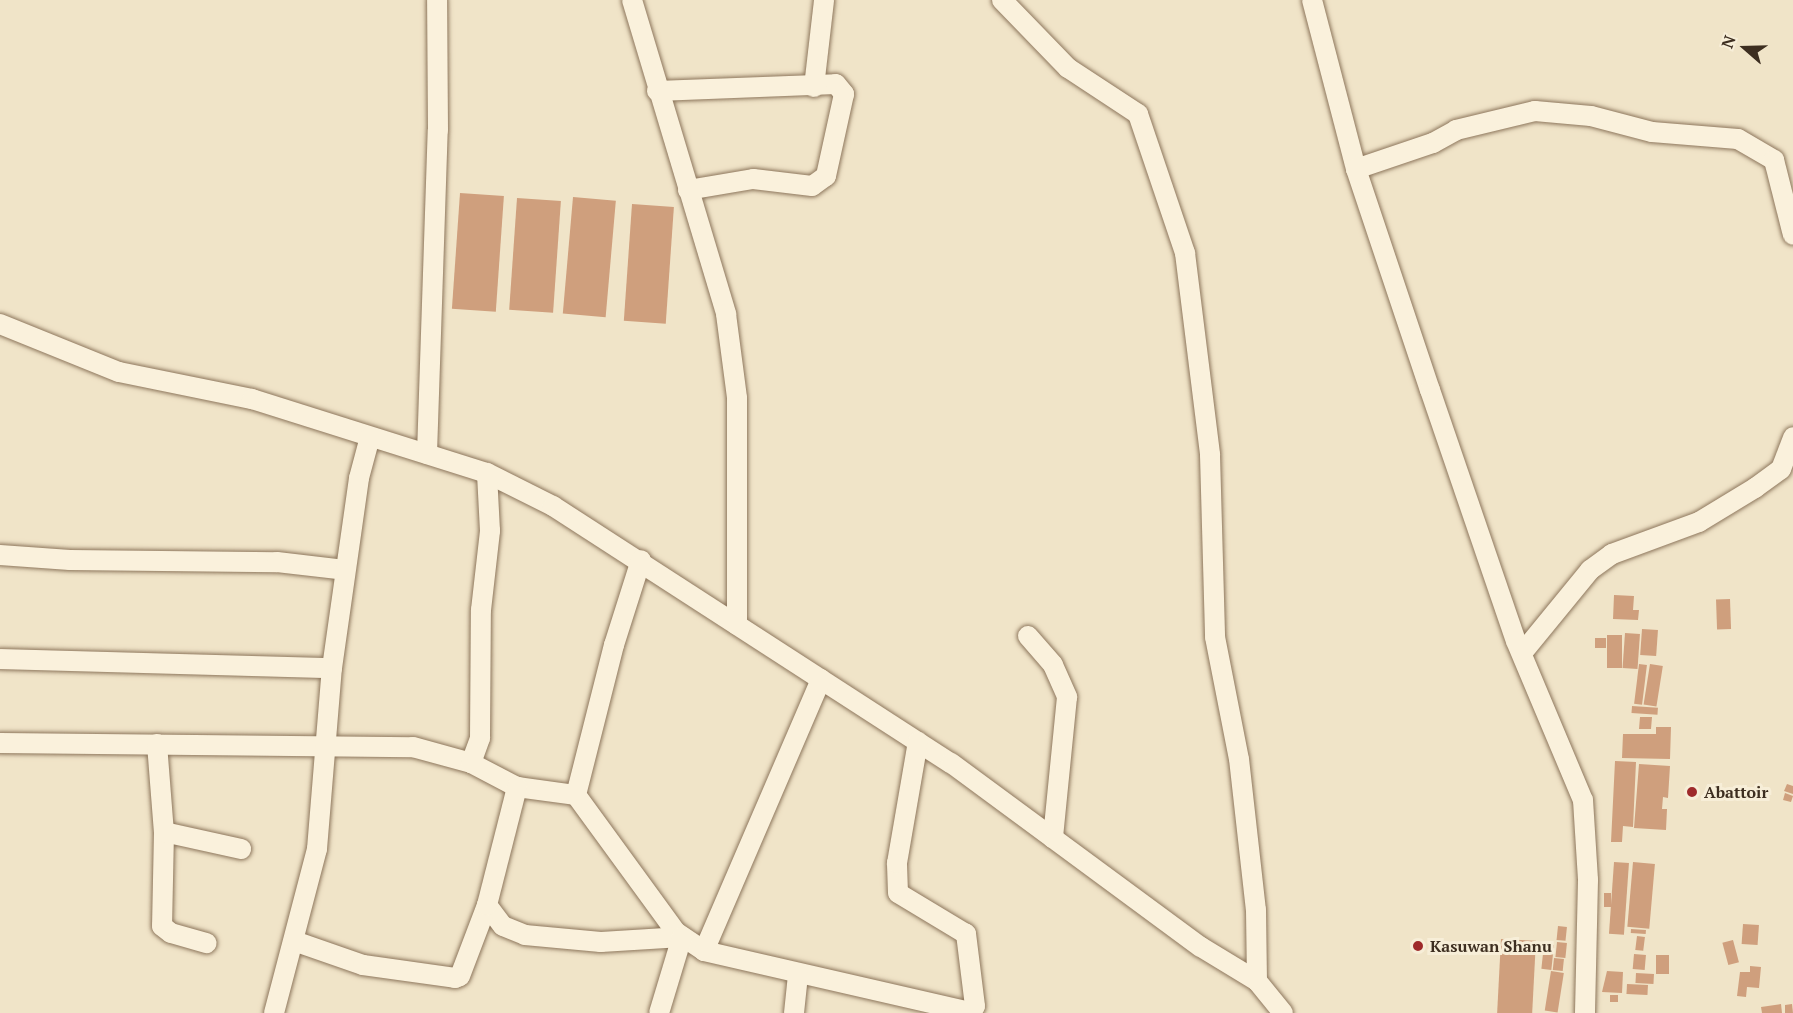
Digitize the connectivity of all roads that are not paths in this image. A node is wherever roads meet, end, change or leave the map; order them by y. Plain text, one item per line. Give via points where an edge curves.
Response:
1 (437, 0) edge
2 (632, 0) edge
3 (824, 0) edge
4 (1002, 0) edge
5 (1312, 0) edge
6 (814, 87) junction
7 (657, 91) junction
8 (1356, 169) junction
9 (688, 190) junction
10 (1793, 235) edge
11 (0, 324) edge
12 (370, 437) junction
13 (1793, 437) edge
14 (427, 454) junction
15 (487, 473) junction
16 (0, 555) edge
17 (641, 560) junction
18 (345, 570) junction
19 (737, 625) junction
20 (1028, 636) dead end
21 (1523, 652) junction
22 (0, 659) edge
23 (332, 668) junction
24 (821, 679) junction
25 (918, 742) junction
26 (0, 743) edge
27 (157, 744) junction
28 (324, 744) junction
29 (471, 763) junction
30 (517, 787) junction
31 (576, 795) junction
32 (164, 832) junction
33 (1053, 838) junction
34 (241, 849) dead end
35 (487, 905) junction
36 (682, 937) junction
37 (294, 941) junction
38 (207, 943) dead end
39 (704, 951) junction
40 (798, 975) junction
41 (1257, 981) junction
42 (274, 1013) edge
43 (659, 1013) edge
44 (794, 1013) edge
45 (1283, 1013) edge
46 (1585, 1013) edge

1 - 14 street via 438,130
2 - 7 street
3 - 6 street
4 - 41 street via 1068,68 1138,114 1185,253 1210,454 1215,637 1239,759 1256,910
5 - 8 street
6 - 7 street
6 - 9 street via 836,84 844,94 826,176 812,186 753,179
7 - 9 street
8 - 10 street via 1433,143 1456,130 1535,111 1591,116 1652,132 1738,139 1774,160
8 - 21 street via 1516,641
9 - 19 street via 726,314 737,398
11 - 12 street via 119,372 252,399
12 - 14 street
12 - 18 street via 359,478
13 - 21 street via 1781,469 1755,488 1699,522 1612,554 1590,570
14 - 15 street
15 - 17 street via 553,506
15 - 29 street via 490,531 482,610 480,738
16 - 18 street via 277,562
17 - 19 street
17 - 31 street via 614,645
18 - 23 street
19 - 24 street
20 - 33 street via 1053,665 1066,697
21 - 46 street via 1583,800 1588,880
22 - 23 street
23 - 28 street
24 - 25 street
24 - 39 street
25 - 33 street
25 - 40 street via 897,863 898,893 966,934 974,1010
26 - 27 street
27 - 28 street
27 - 32 street
28 - 29 street via 413,747
28 - 37 street via 317,849
29 - 30 street
30 - 31 street
30 - 35 street
31 - 36 street
32 - 34 street
32 - 38 street via 162,926 171,933
33 - 41 street via 1201,947
35 - 36 street via 503,926 525,935 600,942
35 - 37 street via 464,969 455,978 363,965
36 - 39 street
36 - 43 street
37 - 42 street
39 - 40 street
40 - 44 street
41 - 45 street

